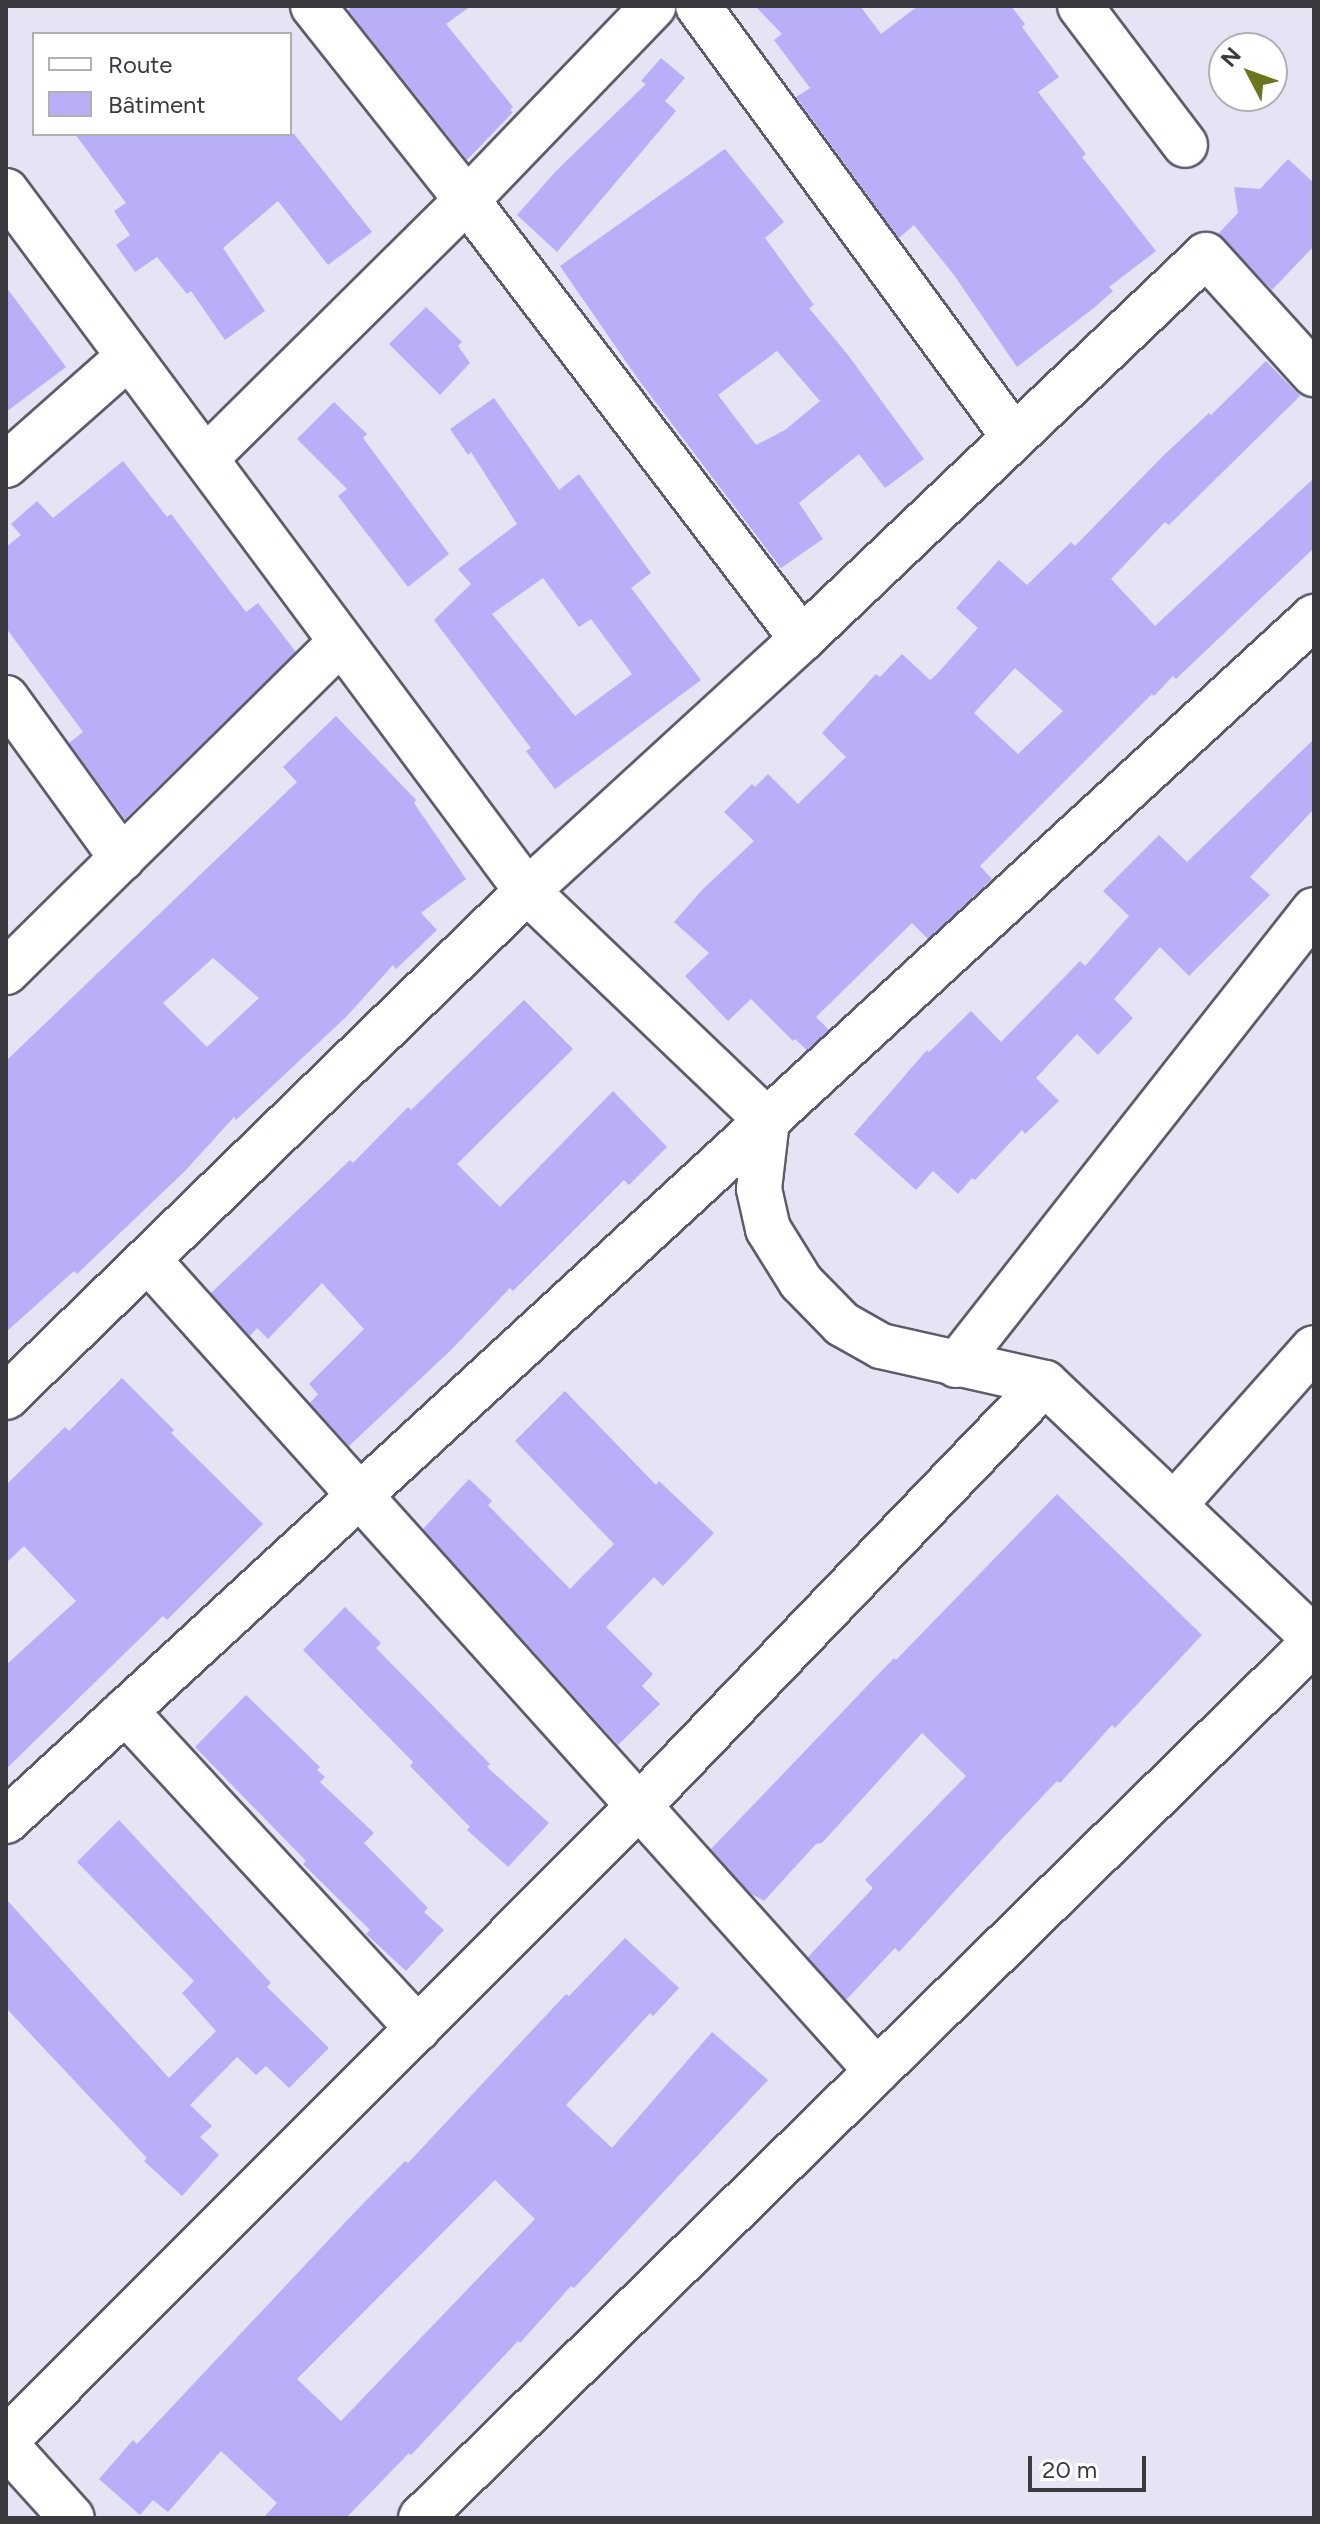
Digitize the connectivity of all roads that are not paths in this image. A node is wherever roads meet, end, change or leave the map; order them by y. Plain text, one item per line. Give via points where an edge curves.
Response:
1 (313, 6) edge
2 (654, 6) edge
3 (698, 6) edge
4 (1080, 6) edge
5 (1185, 145) dead end
6 (6, 191) edge
7 (467, 200) junction
8 (129, 356) junction
9 (1314, 374) edge
10 (1014, 437) junction
11 (207, 457) junction
12 (6, 465) edge
13 (1314, 617) edge
14 (802, 639) junction
15 (341, 642) junction
16 (6, 698) edge
17 (122, 858) junction
18 (527, 891) junction
19 (1314, 910) edge
20 (6, 972) edge
21 (767, 1120) junction
22 (149, 1261) junction
23 (1314, 1348) edge
24 (956, 1365) junction
25 (1045, 1383) junction
26 (6, 1397) edge
27 (360, 1494) junction
28 (1174, 1505) junction
29 (1314, 1640) edge
30 (125, 1711) junction
31 (639, 1806) junction
32 (6, 1821) edge
33 (418, 2029) junction
34 (877, 2071) junction
35 (6, 2442) edge
36 (72, 2518) edge
37 (421, 2518) edge

1 - 7 street
2 - 7 street
3 - 10 street
4 - 5 street
6 - 8 street
7 - 11 street
7 - 14 street
8 - 11 street
8 - 12 street
9 - 10 street via 1206,255
10 - 14 street
11 - 15 street
13 - 21 street
14 - 18 street
15 - 17 street
15 - 18 street
16 - 17 street
17 - 20 street
18 - 21 street
18 - 22 street
19 - 24 street
21 - 24 street via 759,1189 768,1229 801,1282 842,1324 881,1346
21 - 27 street
22 - 26 street
22 - 27 street
23 - 28 street
24 - 25 street
25 - 28 street
25 - 31 street
27 - 30 street
27 - 31 street
28 - 29 street
29 - 34 street
30 - 32 street
30 - 33 street
31 - 33 street
31 - 34 street
33 - 35 street
34 - 37 street
35 - 36 street

